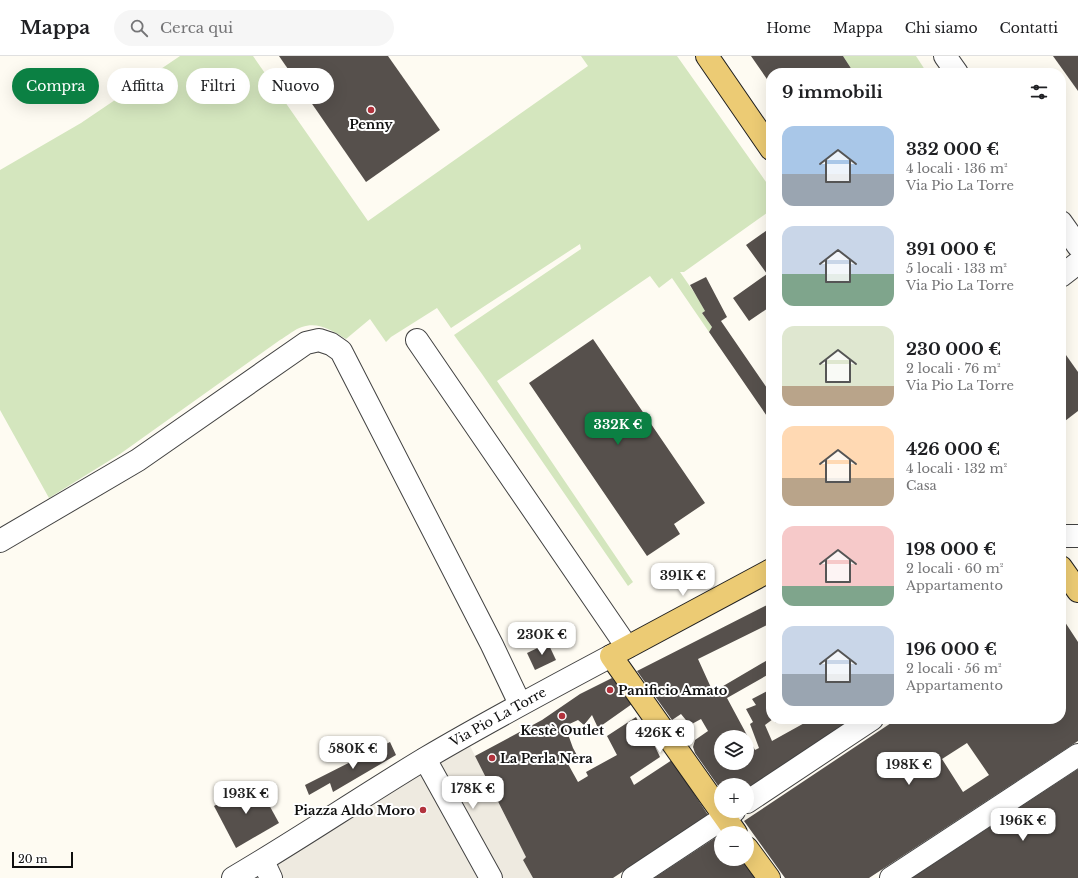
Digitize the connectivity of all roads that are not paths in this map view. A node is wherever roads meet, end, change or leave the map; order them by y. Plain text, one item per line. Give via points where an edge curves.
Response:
1 (707, 56) edge
2 (945, 56) edge
3 (953, 68) edge
4 (766, 141) edge
5 (1066, 229) edge
6 (1078, 246) edge
7 (1078, 263) edge
8 (1066, 272) edge
9 (417, 340) dead end
10 (1066, 536) edge
11 (1078, 536) edge
12 (0, 541) edge
13 (766, 573) edge
14 (1066, 578) edge
15 (1071, 590) edge
16 (619, 651) junction
17 (520, 704) junction
18 (864, 724) edge
19 (1078, 755) edge
20 (425, 759) junction
21 (754, 797) edge
22 (731, 820) edge
23 (754, 858) edge
24 (267, 869) edge
25 (233, 878) edge
26 (491, 878) edge
27 (633, 878) edge
28 (769, 878) edge
29 (891, 878) edge

1 - 4 main road
2 - 3 street
5 - 6 street
7 - 8 street
9 - 16 street
10 - 11 street
12 - 17 street via 138,460 306,343 319,340 331,344 340,351
13 - 16 main road, Via Pio La Torre
14 - 15 main road
16 - 17 street, Via Pio La Torre
16 - 22 main road
17 - 20 street, Via Pio La Torre
18 - 21 street
19 - 29 street
20 - 24 street, Via Pio La Torre
20 - 26 street
22 - 27 street
23 - 28 main road
24 - 25 street, Via Pio La Torre

